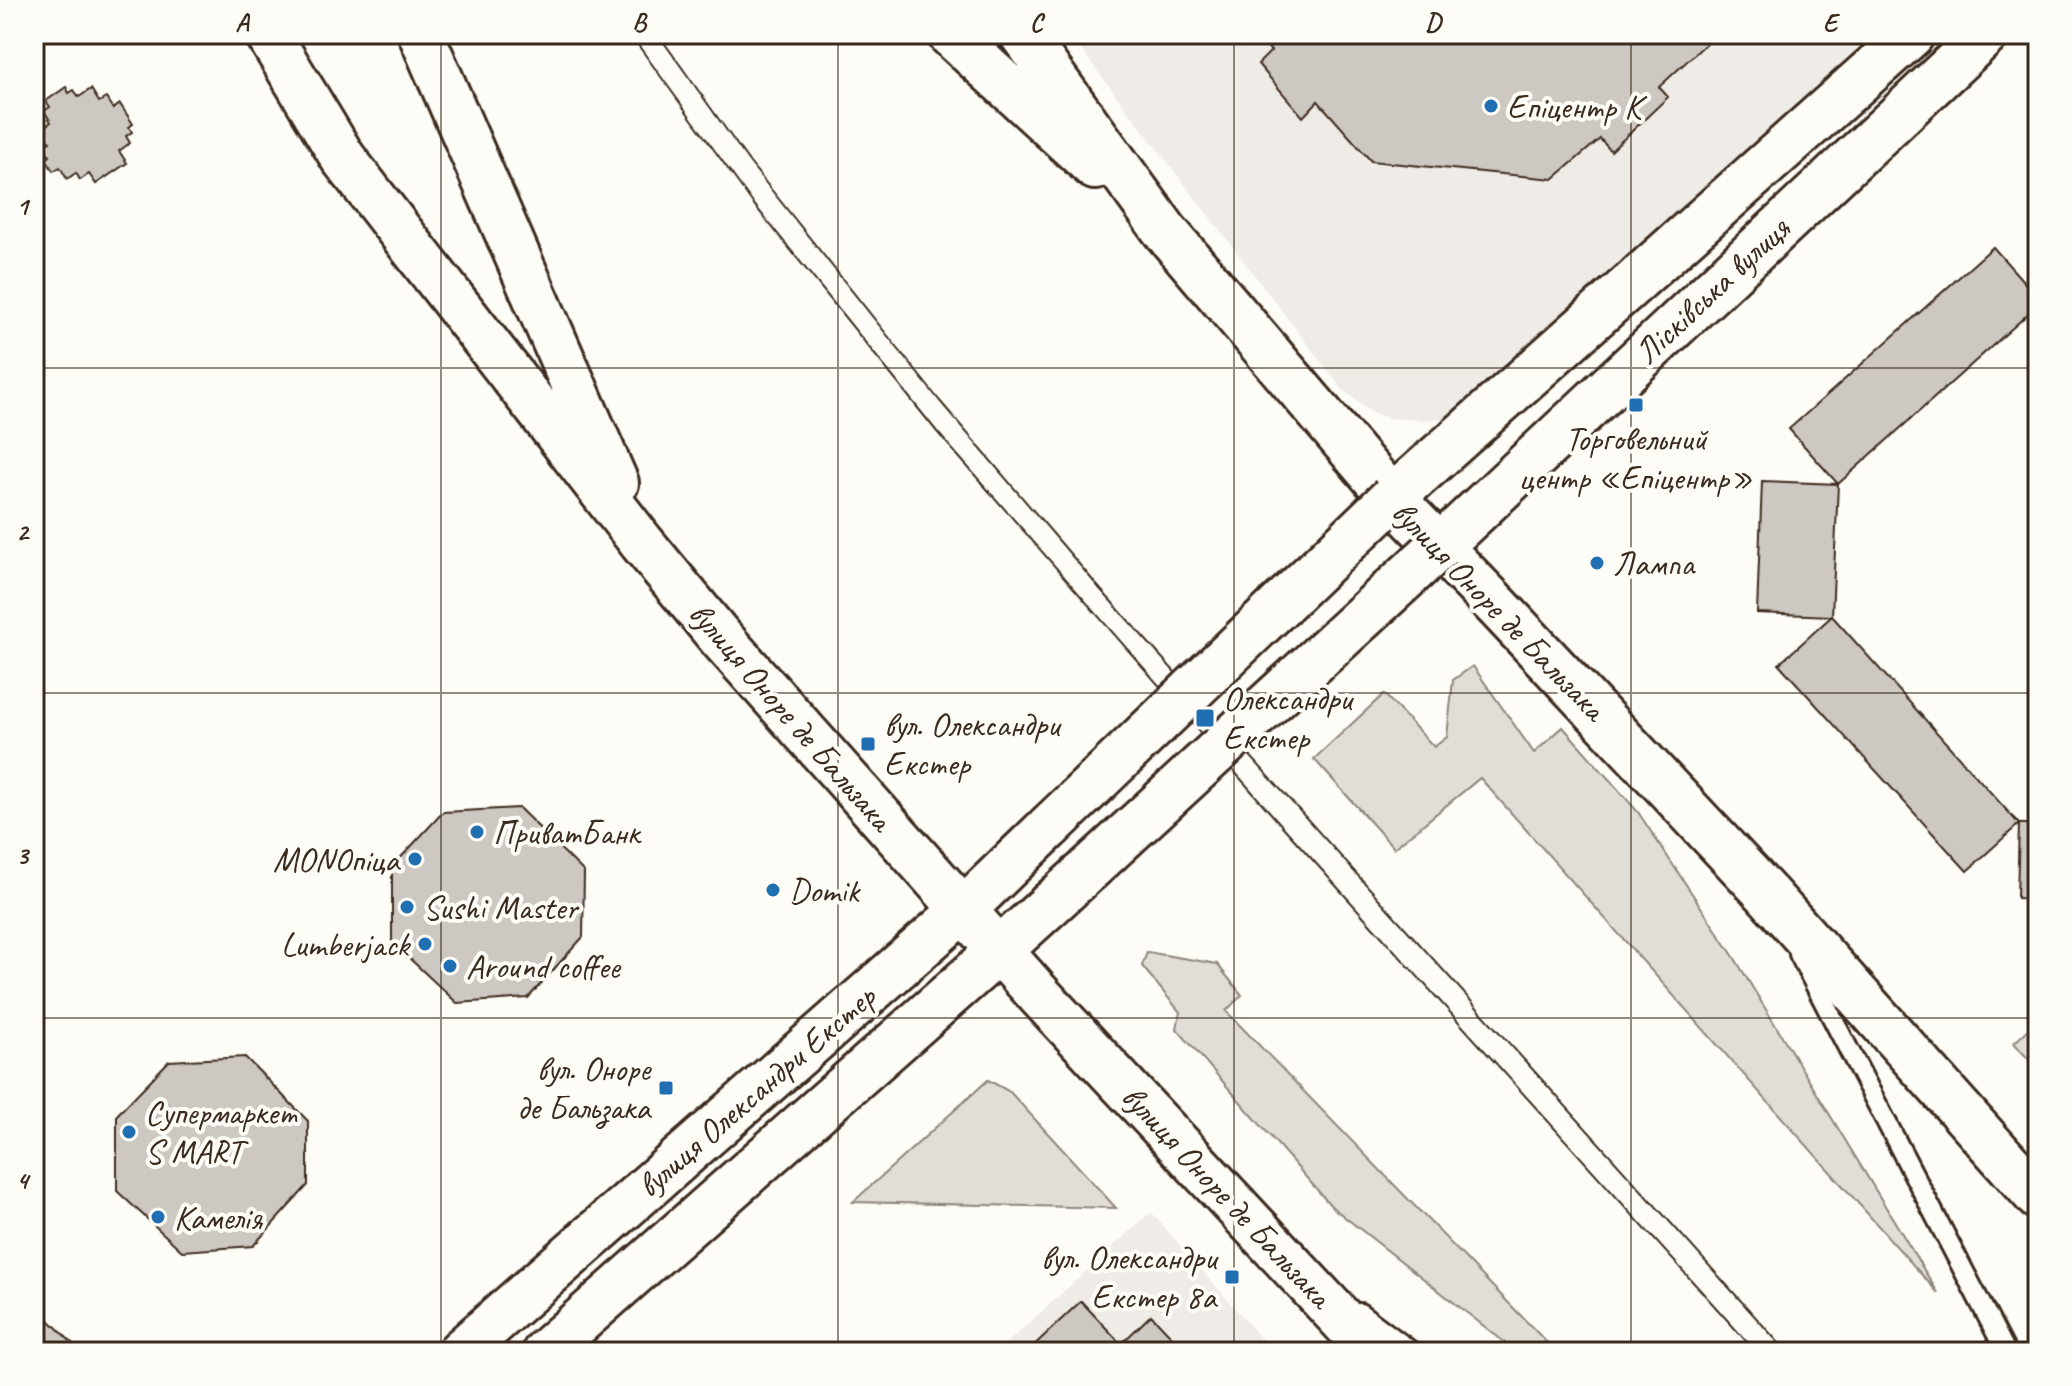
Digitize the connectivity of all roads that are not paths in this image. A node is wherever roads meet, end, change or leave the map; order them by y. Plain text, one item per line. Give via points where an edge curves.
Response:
1 (268, 34) edge
2 (421, 34) edge
3 (950, 34) edge
4 (1022, 34) edge
5 (1912, 34) edge
6 (1986, 34) edge
7 (1165, 231) junction
8 (1392, 498) junction
9 (642, 543) junction
10 (1440, 546) junction
11 (1050, 826) joint
12 (1088, 870) joint
13 (1767, 894) junction
14 (963, 910) junction
15 (1000, 950) junction
16 (2038, 1197) edge
17 (1278, 1251) junction
18 (560, 1347) edge
19 (460, 1352) edge
20 (1372, 1352) edge
21 (1412, 1352) edge
22 (2006, 1352) edge

1 - 9 street, вулиця Оноре де Бальзака via 343,158
2 - 9 street
3 - 7 street
4 - 7 street, вулиця Оноре де Бальзака
5 - 8 street, Лісківська вулиця
6 - 10 street, Лісківська вулиця
7 - 8 street, вулиця Оноре де Бальзака
8 - 10 street, вулиця Оноре де Бальзака
8 - 11 street, Лісківська вулиця, bridge
9 - 14 street, вулиця Оноре де Бальзака
10 - 12 street, Лісківська вулиця, bridge
10 - 13 street, вулиця Оноре де Бальзака
11 - 14 street, вулиця Олександри Екстер
12 - 15 street, вулиця Олександри Екстер
13 - 16 street, вулиця Оноре де Бальзака
13 - 22 lane
14 - 15 street, вулиця Оноре де Бальзака
14 - 19 street, вулиця Олександри Екстер
15 - 17 street, вулиця Оноре де Бальзака
15 - 18 street, вулиця Олександри Екстер
17 - 20 street, вулиця Оноре де Бальзака
17 - 21 lane

